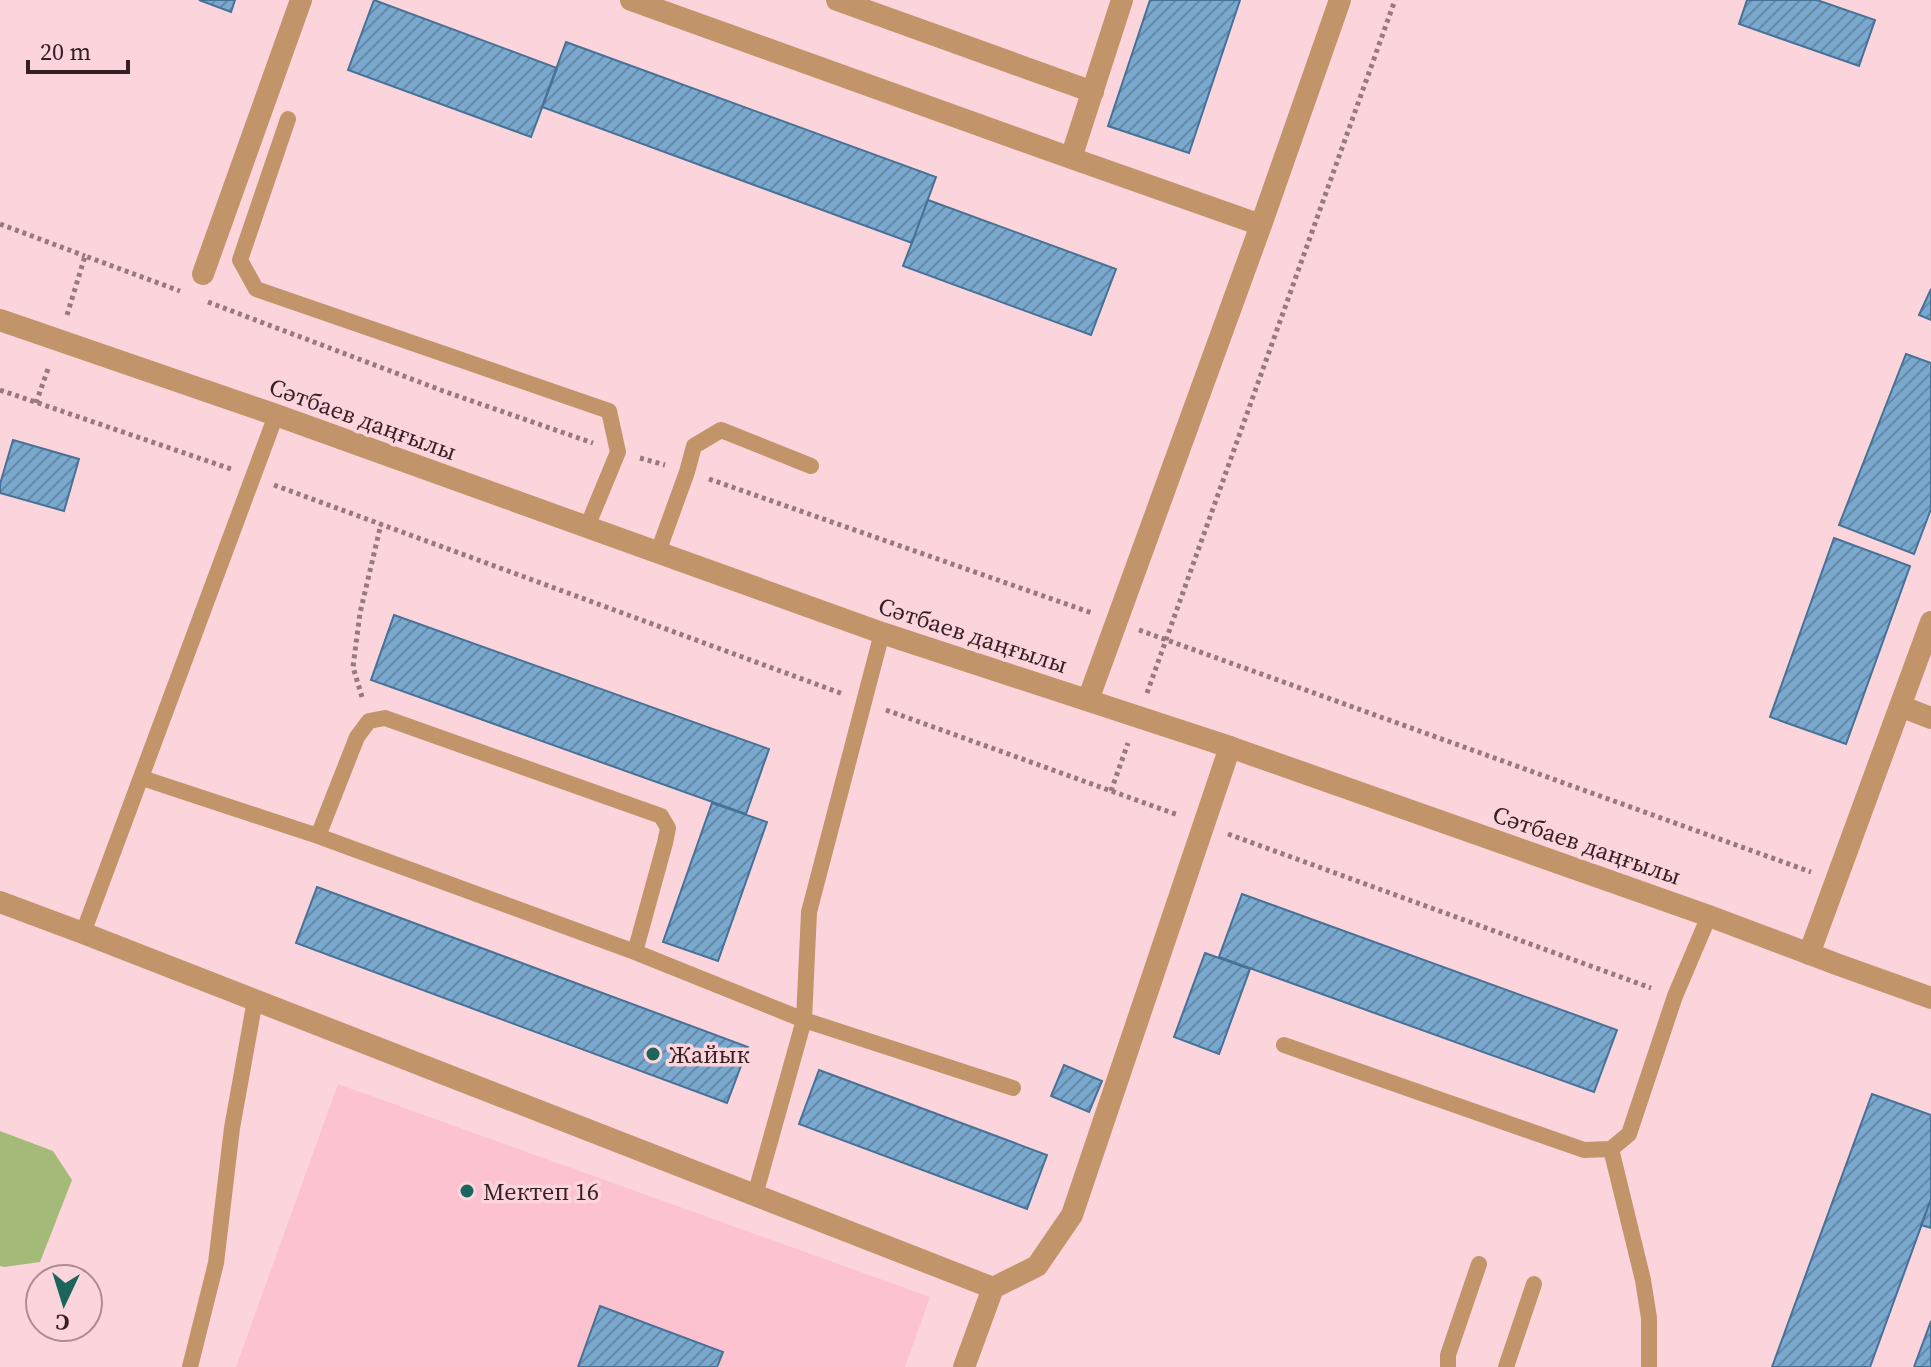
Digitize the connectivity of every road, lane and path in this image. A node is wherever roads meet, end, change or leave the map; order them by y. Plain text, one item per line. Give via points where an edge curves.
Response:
1 (301, 0) edge
2 (631, 0) edge
3 (837, 0) edge
4 (1122, 0) edge
5 (1340, 0) edge
6 (1395, 0) edge
7 (1093, 92) junction
8 (288, 119) dead end
9 (1071, 158) junction
10 (0, 224) edge
11 (1261, 225) junction
12 (85, 256) junction
13 (203, 274) dead end
14 (181, 292) dead end
15 (195, 297) dead end
16 (0, 320) edge
17 (59, 340) junction
18 (36, 403) dead end
19 (276, 415) junction
20 (618, 452) junction
21 (811, 466) dead end
22 (687, 472) junction
23 (381, 524) dead end
24 (587, 527) junction
25 (658, 552) junction
26 (1117, 622) junction
27 (1931, 622) edge
28 (882, 633) junction
29 (1167, 639) junction
30 (1088, 700) junction
31 (1900, 706) junction
32 (1931, 718) edge
33 (369, 721) junction
34 (1230, 747) junction
35 (142, 778) junction
36 (318, 836) junction
37 (1836, 881) junction
38 (0, 902) edge
39 (1709, 916) junction
40 (83, 933) junction
41 (635, 952) junction
42 (1809, 954) junction
43 (1931, 998) edge
44 (255, 1000) junction
45 (804, 1020) junction
46 (1284, 1045) dead end
47 (1013, 1088) dead end
48 (1611, 1149) junction
49 (755, 1195) junction
50 (1479, 1264) dead end
51 (1534, 1284) dead end
52 (993, 1288) junction
53 (190, 1367) edge
54 (964, 1367) edge
55 (1448, 1367) edge
56 (1506, 1367) edge
57 (1649, 1367) edge

1 - 13 street
2 - 9 street
3 - 7 street
4 - 7 street
5 - 11 street
6 - 29 path
7 - 9 street
8 - 20 lane via 240,260 256,289 609,411
9 - 11 street
10 - 12 path
11 - 26 street
12 - 14 path
12 - 17 path
15 - 20 path
16 - 17 street, Сәтбаев даңғылы
17 - 18 path
17 - 19 street, Сәтбаев даңғылы
19 - 24 street, Сәтбаев даңғылы
19 - 35 lane
20 - 22 path
20 - 24 lane
21 - 22 lane via 721,430 694,446
22 - 25 lane
22 - 26 path
23 - 33 path via 353,667
24 - 25 street, Сәтбаев даңғылы
25 - 28 street, Сәтбаев даңғылы
26 - 29 path
26 - 30 street
27 - 31 street
28 - 30 street, Сәтбаев даңғылы
28 - 45 lane via 809,912
29 - 37 path
30 - 34 street, Сәтбаев даңғылы
31 - 32 street
31 - 37 street
33 - 36 lane via 357,737
33 - 41 lane via 385,718 661,816 668,828
34 - 39 street, Сәтбаев даңғылы
34 - 52 street via 1072,1215 1037,1266
35 - 36 lane
35 - 40 lane
36 - 41 lane
37 - 42 street
38 - 40 street
39 - 42 street, Сәтбаев даңғылы
39 - 48 lane via 1675,996 1629,1134
40 - 44 street
41 - 45 lane
42 - 43 street, Сәтбаев даңғылы
44 - 49 street
44 - 53 lane via 216,1263
45 - 47 lane
45 - 49 lane
46 - 48 lane via 1584,1150
48 - 57 lane via 1643,1280
49 - 52 street
50 - 55 lane
51 - 56 lane
52 - 54 street

